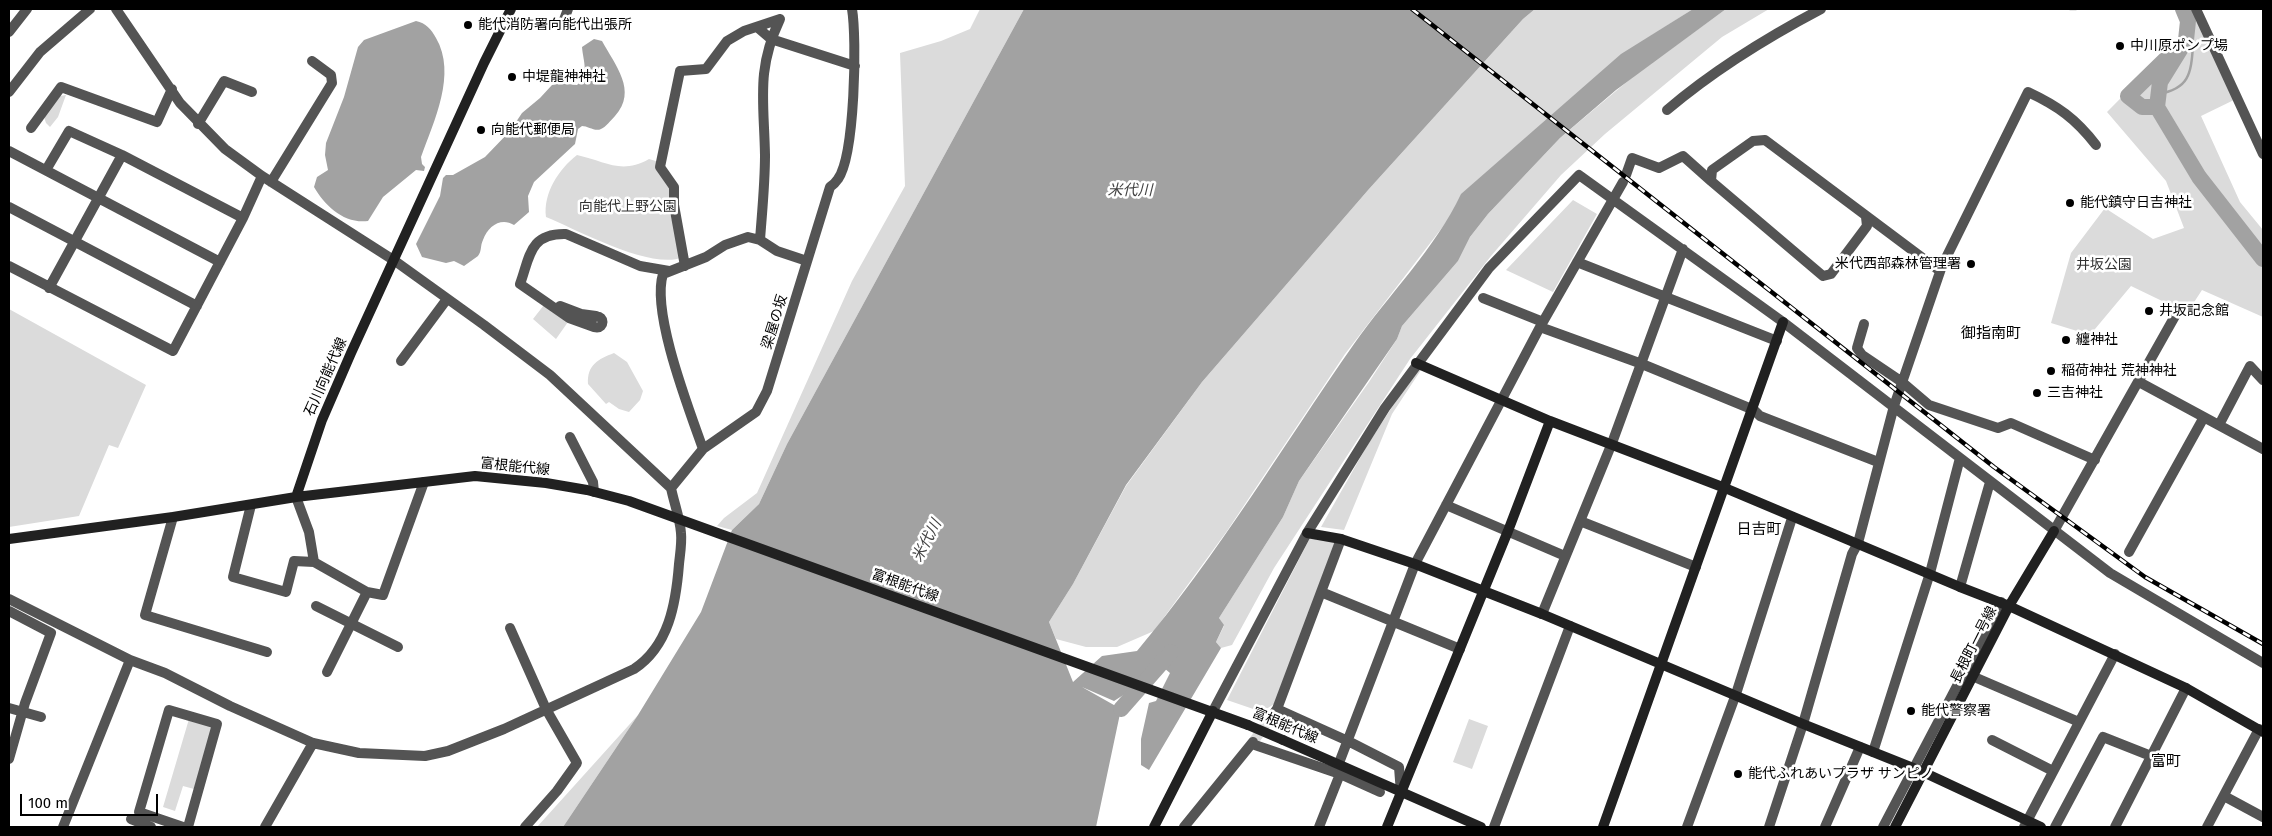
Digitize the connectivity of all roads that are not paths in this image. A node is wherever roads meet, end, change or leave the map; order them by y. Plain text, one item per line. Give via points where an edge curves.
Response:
1 (27, 9) edge
2 (90, 9) edge
3 (116, 9) edge
4 (511, 9) edge
5 (568, 9) edge
6 (852, 9) edge
7 (1821, 9) edge
8 (2196, 9) edge
9 (562, 25) dead end
10 (757, 27) junction
11 (9, 32) edge
12 (771, 39) junction
13 (312, 61) dead end
14 (855, 66) junction
15 (172, 89) junction
16 (9, 92) edge
17 (252, 92) dead end
18 (1667, 110) dead end
19 (198, 124) junction
20 (31, 128) dead end
21 (2096, 145) dead end
22 (9, 151) edge
23 (2263, 154) edge
24 (122, 155) junction
25 (46, 170) junction
26 (262, 176) junction
27 (1711, 181) junction
28 (272, 182) junction
29 (98, 198) junction
30 (1613, 199) junction
31 (9, 207) edge
32 (1866, 217) junction
33 (243, 218) junction
34 (760, 240) junction
35 (73, 241) junction
36 (1683, 249) junction
37 (395, 261) junction
38 (807, 261) junction
39 (220, 262) junction
40 (1576, 262) junction
41 (9, 266) edge
42 (685, 266) junction
43 (668, 271) junction
44 (1940, 271) junction
45 (521, 282) junction
46 (49, 288) junction
47 (1483, 298) dead end
48 (1665, 298) junction
49 (447, 299) junction
50 (197, 306) junction
51 (2175, 316) dead end
52 (1783, 322) junction
53 (1542, 324) junction
54 (1864, 324) dead end
55 (1777, 342) junction
56 (401, 362) dead end
57 (1416, 363) junction
58 (1642, 364) junction
59 (2263, 380) edge
60 (1902, 382) junction
61 (2139, 382) junction
62 (1503, 400) junction
63 (1894, 406) junction
64 (1754, 410) junction
65 (2204, 417) junction
66 (1550, 421) junction
67 (2219, 425) junction
68 (570, 437) dead end
69 (1612, 443) junction
70 (703, 449) junction
71 (2263, 449) edge
72 (1960, 458) junction
73 (2095, 460) junction
74 (1878, 462) junction
75 (424, 482) junction
76 (1990, 482) junction
77 (670, 488) junction
78 (1725, 488) junction
79 (594, 492) junction
80 (296, 497) junction
81 (251, 505) junction
82 (1446, 505) junction
83 (173, 517) junction
84 (1792, 518) junction
85 (678, 519) junction
86 (1580, 521) junction
87 (1508, 531) junction
88 (2054, 531) junction
89 (1307, 533) junction
90 (9, 539) edge
91 (1341, 539) junction
92 (1858, 543) junction
93 (2129, 552) dead end
94 (1565, 556) junction
95 (314, 562) junction
96 (1415, 564) junction
97 (1696, 567) junction
98 (1930, 574) junction
99 (1960, 587) junction
100 (1483, 591) junction
101 (367, 592) junction
102 (1321, 592) junction
103 (12, 600) edge
104 (2005, 604) junction
105 (316, 606) dead end
106 (9, 614) edge
107 (1542, 614) junction
108 (1393, 622) junction
109 (352, 624) junction
110 (1570, 626) junction
111 (510, 628) dead end
112 (398, 647) dead end
113 (1460, 649) junction
114 (267, 652) dead end
115 (2114, 654) junction
116 (130, 660) junction
117 (1662, 663) junction
118 (2263, 663) edge
119 (327, 672) dead end
120 (1968, 675) junction
121 (2186, 688) junction
122 (1736, 694) junction
123 (9, 708) edge
124 (546, 709) junction
125 (1213, 711) junction
126 (22, 712) junction
127 (41, 717) dead end
128 (2079, 722) junction
129 (1803, 724) junction
130 (2262, 728) edge
131 (1992, 740) dead end
132 (1348, 741) junction
133 (313, 743) junction
134 (1860, 746) junction
135 (1873, 752) junction
136 (2151, 756) junction
137 (9, 759) edge
138 (1339, 768) junction
139 (1918, 770) junction
140 (2053, 771) junction
141 (1380, 792) dead end
142 (1401, 793) junction
143 (2224, 796) junction
144 (2263, 817) edge
145 (131, 819) dead end
146 (2026, 824) edge
147 (1772, 826) edge
148 (63, 827) edge
149 (151, 827) edge
150 (183, 827) edge
151 (188, 827) edge
152 (266, 827) edge
153 (525, 827) edge
154 (1154, 827) edge
155 (1184, 827) edge
156 (1319, 827) edge
157 (1387, 827) edge
158 (1481, 827) edge
159 (1494, 827) edge
160 (1603, 827) edge
161 (1686, 827) edge
162 (1824, 827) edge
163 (1883, 827) edge
164 (1895, 827) edge
165 (2041, 827) edge
166 (2055, 827) edge
167 (2114, 827) edge
168 (2207, 827) edge

1 - 11 street
2 - 16 street via 40,52
3 - 15 street
4 - 37 street, 石川向能代線
5 - 9 street
6 - 14 street, 梁屋の坂
7 - 18 street via 1773,34 1702,80
8 - 23 street
10 - 12 street
10 - 12 street via 780,19
10 - 42 street via 727,41 706,69 680,71 660,167 674,187
12 - 14 street
12 - 34 street via 761,84 765,156
13 - 28 street via 331,75 332,83
14 - 38 street, 梁屋の坂 via 845,163 839,179 830,187
15 - 19 street
15 - 20 street via 157,122 61,87
17 - 19 street via 224,81
19 - 26 street
21 - 44 street via 2082,126 2054,104 2028,92
22 - 25 street
24 - 25 street via 69,131
24 - 29 street
24 - 33 street
25 - 29 street
26 - 28 street
26 - 33 street
27 - 30 street via 1683,156 1659,168 1632,158
27 - 32 street via 1712,170 1753,141 1764,140
27 - 32 street via 1823,276 1831,274 1867,226
28 - 37 street
29 - 35 street
29 - 39 street
30 - 36 street
30 - 40 street
30 - 57 street via 1579,175 1489,268
31 - 35 street
32 - 44 street
33 - 39 street
34 - 38 street via 777,251
34 - 42 street via 748,236
35 - 46 street
35 - 50 street
36 - 48 street
36 - 52 street
37 - 49 street
37 - 80 street, 石川向能代線 via 322,420
38 - 70 street, 梁屋の坂 via 767,391 756,412
39 - 50 street
40 - 48 street
40 - 53 street
41 - 46 street
42 - 43 street
43 - 45 street via 640,266 575,236 556,234 547,236 532,247
43 - 70 street via 663,274 660,284 662,315
44 - 60 street
45 - 45 street via 569,318 594,328 591,321 596,316 562,307
46 - 50 street via 173,351
47 - 53 street
48 - 55 street
48 - 58 street
49 - 56 street
49 - 77 street via 550,376
51 - 61 street
52 - 55 street
52 - 63 street
53 - 58 street
53 - 62 street
54 - 60 street via 1857,348 1862,355
55 - 64 street
57 - 62 street
57 - 89 street
58 - 64 street
58 - 69 street
59 - 67 street via 2250,366
60 - 63 street
60 - 73 street via 1929,405 1998,428 2011,424
61 - 65 street
61 - 73 street
62 - 66 street
62 - 82 street
63 - 72 street
63 - 74 street
64 - 74 street via 1760,416
64 - 78 street
65 - 67 street
65 - 93 street
66 - 69 street
66 - 87 street
67 - 71 street
68 - 79 street via 593,482
69 - 78 street
69 - 86 street
70 - 77 street, 梁屋の坂
72 - 76 street
72 - 98 street
73 - 88 street
74 - 92 street
75 - 79 street, 富根能代線 via 475,476 546,483
75 - 80 street, 富根能代線
75 - 101 street via 383,595
76 - 88 street
76 - 99 street
77 - 85 street
78 - 84 street
78 - 97 street
79 - 85 street, 富根能代線
80 - 81 street
80 - 95 street via 309,532
81 - 83 street
81 - 95 street via 233,577 286,592 294,561
82 - 87 street
82 - 96 street
83 - 90 street
83 - 114 street via 145,615
84 - 92 street
84 - 122 street
85 - 124 street via 681,534 677,596 671,618 656,649 634,669
85 - 125 street, 富根能代線
86 - 94 street
86 - 97 street
87 - 94 street
87 - 100 street
88 - 104 street, 長根町一号線
88 - 118 street via 2110,574
89 - 91 street
89 - 125 street
91 - 96 street
91 - 102 street
92 - 98 street
92 - 129 street via 1852,554
94 - 107 street
95 - 101 street
96 - 100 street
96 - 108 street
97 - 117 street
98 - 99 street
98 - 135 street
99 - 104 street
100 - 107 street
100 - 113 street
101 - 109 street
102 - 108 street
102 - 132 street via 1274,712
103 - 106 street
103 - 116 street
104 - 115 street
104 - 120 street, 長根町一号線
105 - 109 street
106 - 126 street via 51,633
107 - 110 street
108 - 113 street
108 - 132 street
109 - 112 street
109 - 119 street
110 - 117 street
110 - 159 street
111 - 124 street
113 - 142 street
115 - 121 street
115 - 128 street
116 - 133 street via 165,673
116 - 148 street
117 - 122 street
117 - 160 street
120 - 128 street
120 - 139 street, 長根町一号線
121 - 130 street
121 - 136 street
122 - 129 street
122 - 161 street
123 - 126 street
124 - 133 street via 472,743 425,756 359,753
124 - 153 street via 577,763
125 - 138 street, 富根能代線, bridge
125 - 154 street
126 - 127 street
126 - 137 street
128 - 140 street
129 - 134 street
129 - 147 street
130 - 143 street
131 - 140 street
132 - 138 street
132 - 142 street via 1399,767
133 - 152 street
134 - 135 street
134 - 162 street
135 - 139 street
136 - 166 street via 2102,737
136 - 167 street
138 - 141 street
138 - 142 street, 富根能代線
138 - 155 street via 1253,742
138 - 156 street
139 - 146 street
139 - 163 street
139 - 164 street, 長根町一号線
140 - 146 street
142 - 157 street
142 - 158 street, 富根能代線
143 - 144 street
143 - 168 street
145 - 149 street
146 - 165 street
150 - 151 street via 139,812 169,710 218,724

